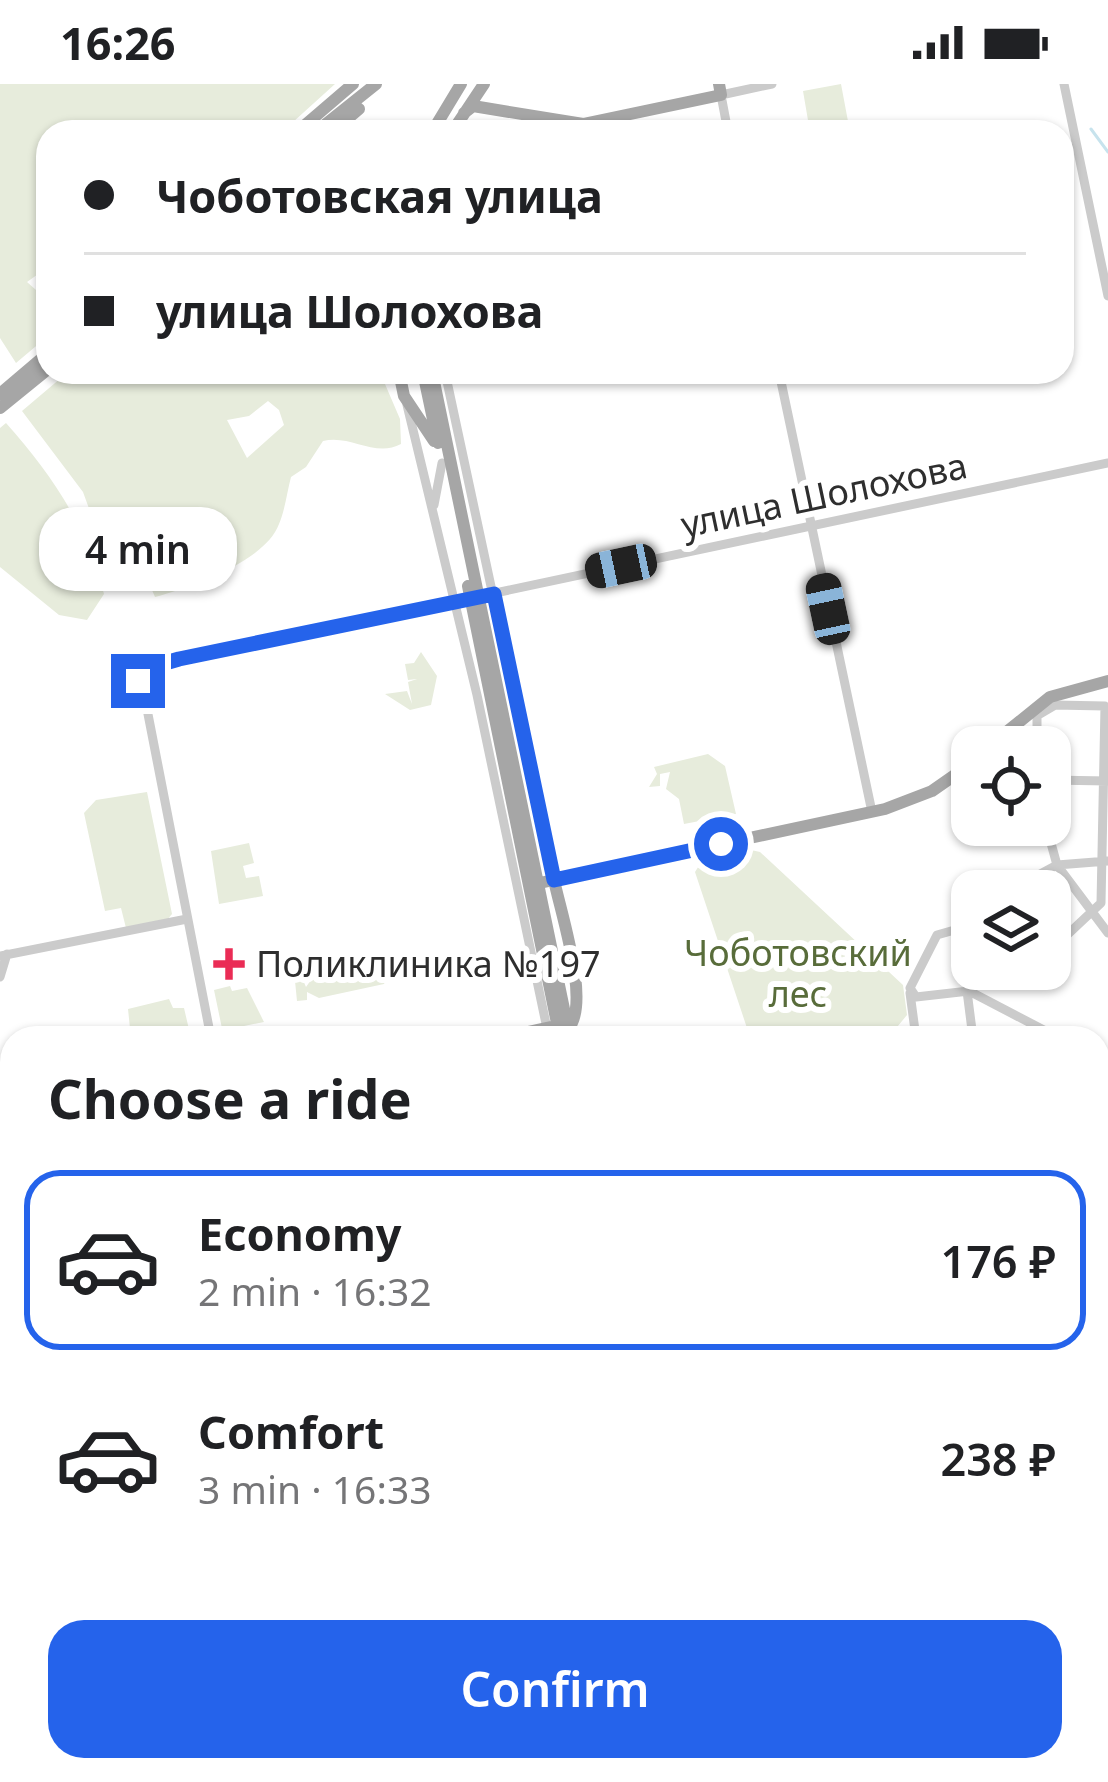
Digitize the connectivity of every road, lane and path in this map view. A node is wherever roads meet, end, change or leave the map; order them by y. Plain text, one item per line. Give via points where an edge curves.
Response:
1 (353, 84) edge
2 (376, 84) edge
3 (388, 84) edge
4 (461, 84) edge
5 (474, 84) edge
6 (485, 84) edge
7 (772, 84) edge
8 (1064, 84) edge
9 (720, 90) edge
10 (495, 110) junction
11 (464, 113) junction
12 (310, 120) edge
13 (331, 120) edge
14 (346, 120) edge
15 (439, 120) edge
16 (457, 120) edge
17 (459, 120) edge
18 (558, 120) edge
19 (599, 120) edge
20 (726, 120) edge
21 (1071, 120) edge
22 (1074, 132) edge
23 (1108, 296) edge
24 (36, 363) edge
25 (36, 379) edge
26 (402, 384) edge
27 (425, 384) edge
28 (434, 384) edge
29 (440, 384) edge
30 (448, 384) edge
31 (781, 384) edge
32 (0, 394) edge
33 (404, 396) junction
34 (452, 404) junction
35 (0, 408) edge
36 (460, 438) junction
37 (445, 462) junction
38 (1108, 463) edge
39 (432, 511) junction
40 (811, 525) junction
41 (473, 571) junction
42 (491, 580) junction
43 (494, 594) junction
44 (475, 597) junction
45 (452, 607) junction
46 (475, 618) junction
47 (1108, 681) edge
48 (1036, 712) junction
49 (1017, 726) edge
50 (1036, 726) edge
51 (951, 778) edge
52 (1071, 780) edge
53 (1107, 781) edge
54 (872, 812) junction
55 (1052, 846) edge
56 (1106, 861) edge
57 (1057, 865) junction
58 (1048, 870) edge
59 (554, 880) junction
60 (533, 884) junction
61 (522, 902) junction
62 (1089, 910) junction
63 (562, 918) junction
64 (187, 919) junction
65 (1071, 929) edge
66 (528, 930) junction
67 (951, 931) edge
68 (1108, 933) edge
69 (548, 953) junction
70 (3, 955) edge
71 (0, 977) edge
72 (910, 988) junction
73 (967, 992) junction
74 (209, 1026) edge
75 (554, 1026) edge
76 (555, 1026) edge
77 (561, 1026) edge
78 (915, 1026) edge
79 (971, 1026) edge
80 (1035, 1026) edge

1 - 12 main road
2 - 13 main road
3 - 14 main road
4 - 15 main road
5 - 16 main road
6 - 10 main road via 482,98
6 - 11 main road
7 - 9 street
8 - 21 street
9 - 19 main road
9 - 20 street
10 - 11 main road via 473,106
10 - 18 main road
11 - 17 main road
22 - 23 street
24 - 32 main road
25 - 35 main road
26 - 33 main road
27 - 37 main road
28 - 37 main road
29 - 34 street
30 - 34 street
31 - 40 street
33 - 37 main road
33 - 39 street
34 - 36 street
36 - 37 street
36 - 42 street
37 - 39 street
37 - 41 main road
37 - 44 main road
38 - 40 street, улица Шолохова
39 - 45 street
40 - 43 street, улица Шолохова
40 - 54 street
41 - 42 street
41 - 44 main road
42 - 43 street
43 - 44 street, улица Шолохова
43 - 59 street
44 - 45 street, улица Шолохова
44 - 46 main road
44 - 60 main road
45 - 46 street
45 - 61 street
45 - 64 street, улица Шолохова via 148,668 138,681
46 - 60 main road
47 - 48 main road via 1066,692
48 - 49 main road
48 - 50 street
48 - 53 street via 1105,706
51 - 54 main road
52 - 53 street
53 - 56 street
54 - 59 main road
55 - 57 street
56 - 57 street
56 - 62 street via 1101,903
57 - 58 street
57 - 62 street
59 - 60 main road
59 - 63 main road
60 - 61 street
60 - 69 main road
61 - 66 street
62 - 65 street
62 - 68 street
63 - 69 street
63 - 77 main road via 578,1002
64 - 70 street
64 - 74 street
66 - 69 street
66 - 75 street
67 - 72 street via 937,935
69 - 76 main road
70 - 71 street
72 - 73 street via 916,998
72 - 78 street
73 - 79 street
73 - 80 street

